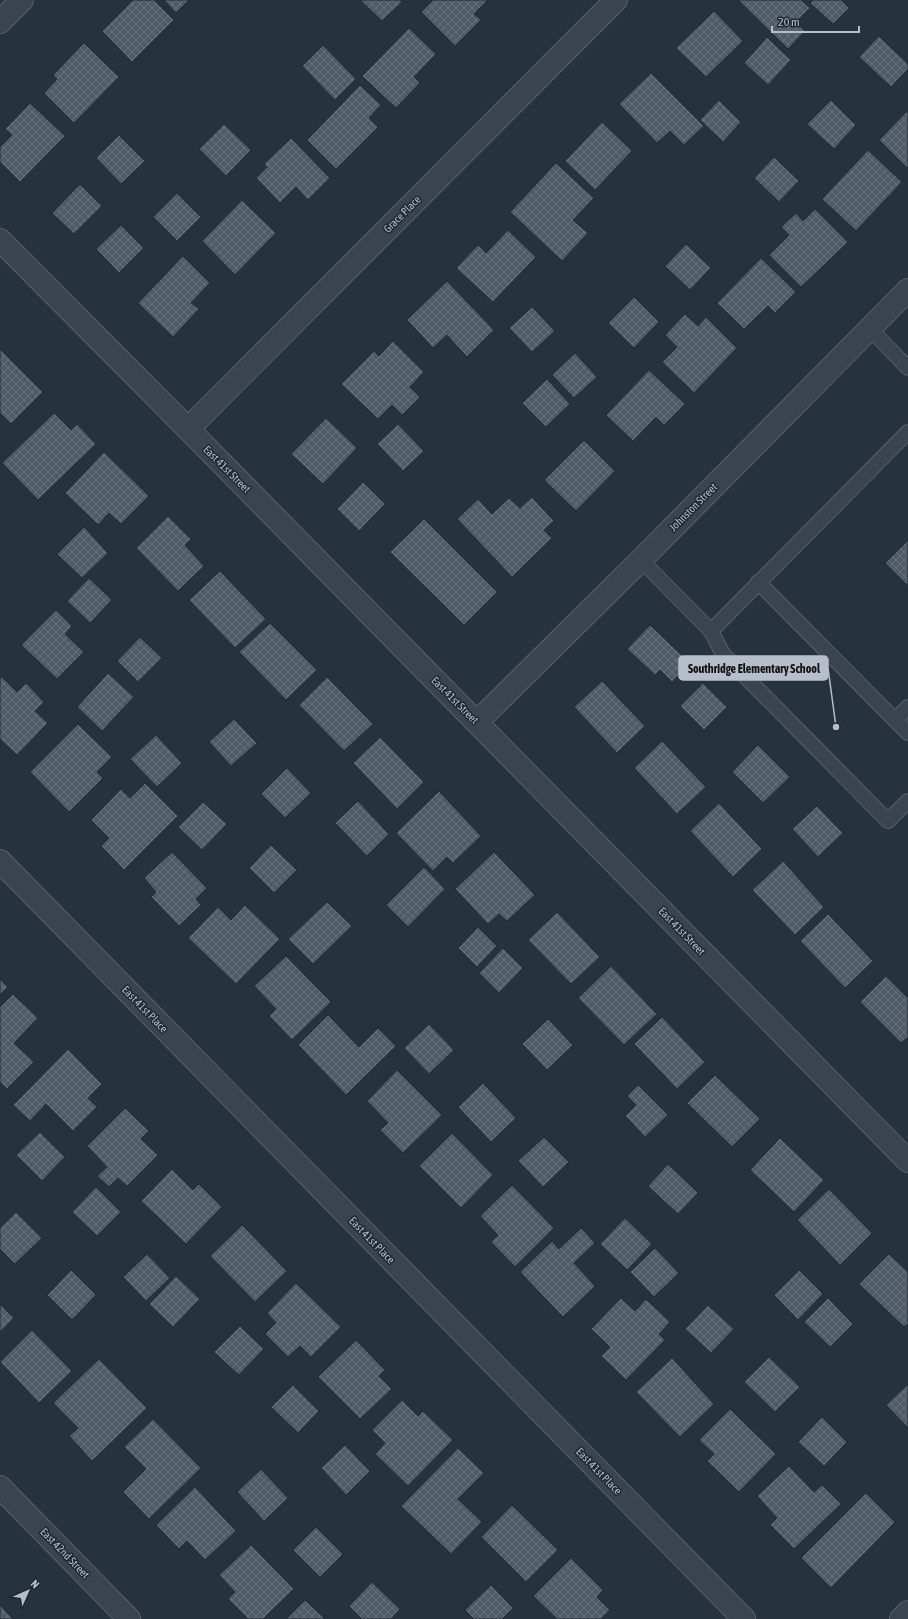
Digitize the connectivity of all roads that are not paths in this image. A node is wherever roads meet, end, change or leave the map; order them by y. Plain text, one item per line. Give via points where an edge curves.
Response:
1 (22, 0) edge
2 (616, 0) edge
3 (0, 22) edge
4 (0, 240) edge
5 (908, 290) edge
6 (869, 328) junction
7 (908, 368) edge
8 (188, 429) junction
9 (908, 432) edge
10 (641, 560) junction
11 (758, 582) junction
12 (711, 631) junction
13 (908, 707) edge
14 (895, 720) junction
15 (477, 722) junction
16 (908, 733) edge
17 (908, 801) edge
18 (0, 861) edge
19 (908, 1161) edge
20 (0, 1487) edge
21 (908, 1612) edge
22 (129, 1619) edge
23 (744, 1619) edge
24 (901, 1619) edge

1 - 3 street
2 - 8 street, Grace Place
4 - 8 street, East 41st Street
5 - 6 street, Johnston Street
6 - 7 lane
6 - 10 street, Johnston Street
8 - 15 street, East 41st Street
9 - 11 lane
10 - 12 lane
10 - 15 street, Johnston Street
11 - 12 lane
11 - 14 lane
12 - 17 lane via 723,654 888,821
13 - 14 lane
14 - 16 lane
15 - 19 street, East 41st Street
18 - 23 street, East 41st Place
20 - 22 street, East 42nd Street
21 - 24 street

